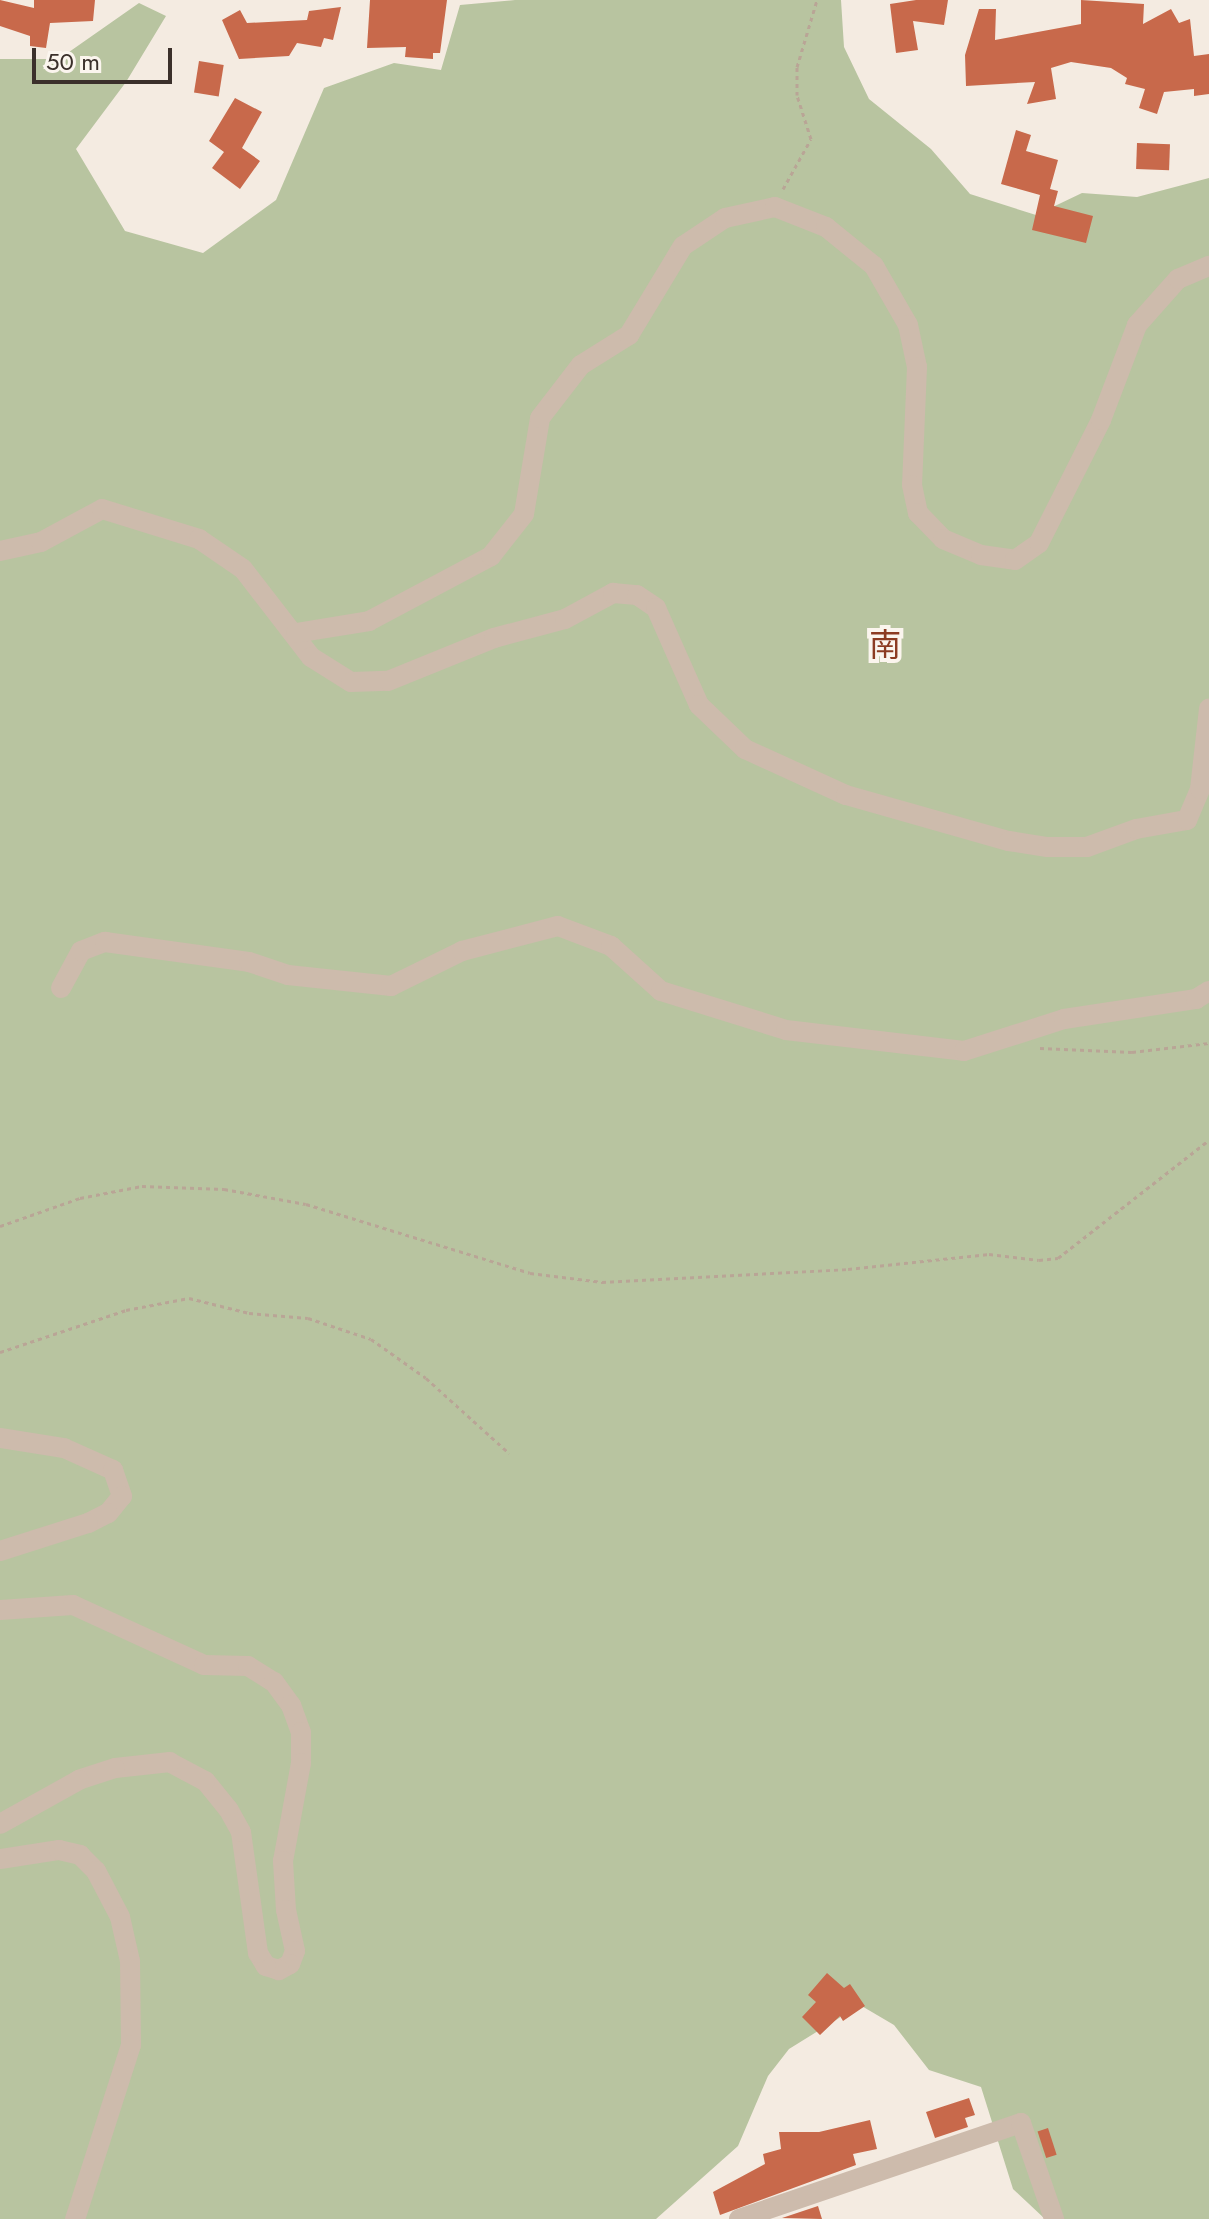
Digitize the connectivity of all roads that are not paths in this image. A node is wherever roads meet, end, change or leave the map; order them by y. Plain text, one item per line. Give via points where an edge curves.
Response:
1 (1209, 266) edge
2 (0, 551) edge
3 (296, 633) junction
4 (1209, 709) edge
5 (61, 988) dead end
6 (1209, 991) edge
7 (0, 1438) edge
8 (0, 1551) edge
9 (0, 1610) edge
10 (0, 1824) edge
11 (0, 1859) edge
12 (75, 2219) edge
13 (739, 2219) edge
14 (1054, 2219) edge

1 - 3 street via 1178,279 1137,325 1101,420 1039,543 1015,560 981,555 943,539 918,513 912,485 917,367 908,325 895,296 853,246 826,227 775,207 725,218 683,246 629,335 581,365 540,418 524,514 491,556 369,621
2 - 3 street via 41,542 102,509 199,539 243,569 269,610
3 - 4 street via 311,657 351,682 388,681 494,638 565,619 613,593 637,595 656,608 699,705 745,749 846,795 1048,847 1087,847 1136,829 1187,820 1200,789
5 - 6 street via 81,951 105,942 249,962 288,975 391,986 462,951 558,926 611,946 661,991 786,1030 964,1051 1064,1019 1196,999
7 - 8 street via 64,1448 113,1470 122,1496 108,1513 88,1523
9 - 10 street via 73,1605 204,1665 248,1666 274,1682 291,1705 301,1732 301,1763 283,1861 295,1951 290,1964 279,1970 266,1966 258,1953 241,1832 228,1809 205,1781 170,1762 115,1768 79,1780
11 - 12 street via 59,1850 80,1855 96,1871 120,1917 130,1961 131,2045
13 - 14 street via 1021,2123

